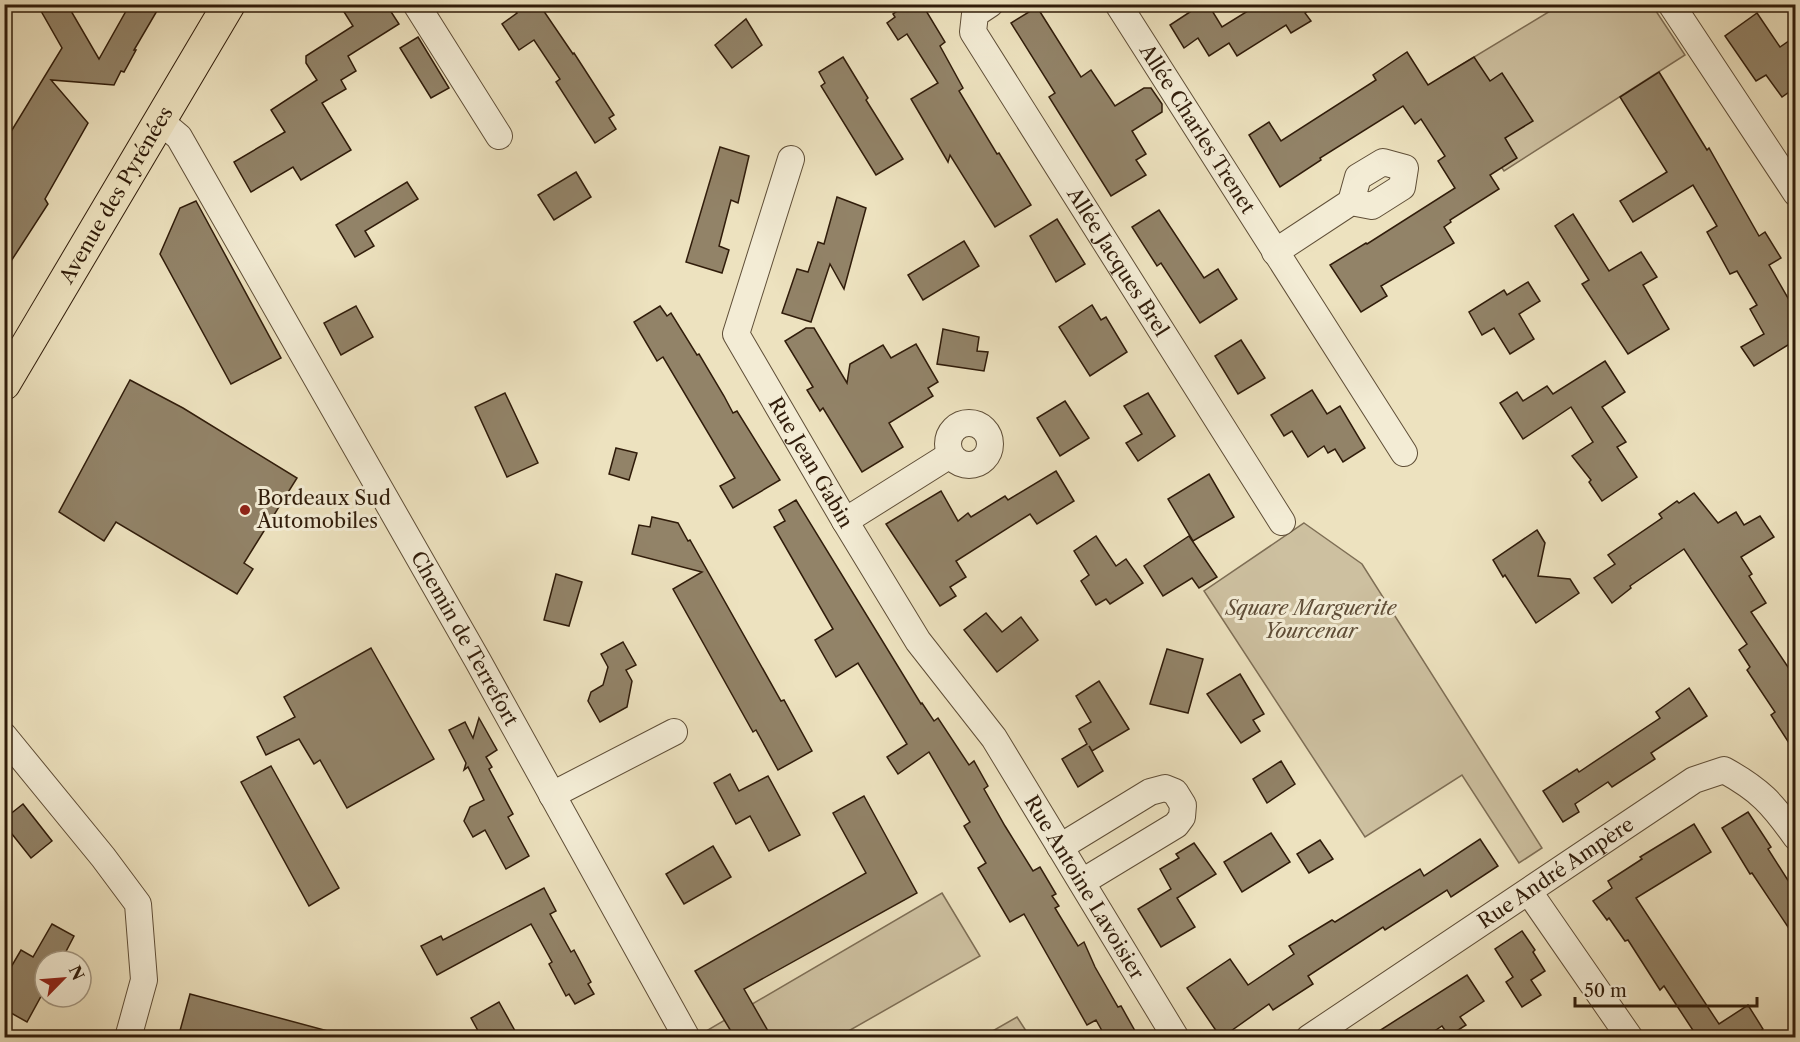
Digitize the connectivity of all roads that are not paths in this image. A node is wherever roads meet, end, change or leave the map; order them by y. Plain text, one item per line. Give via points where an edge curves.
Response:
1 (229, 4) edge
2 (416, 4) edge
3 (990, 4) edge
4 (1671, 4) edge
5 (1120, 5) edge
6 (160, 121) junction
7 (499, 136) dead end
8 (791, 159) dead end
9 (1796, 193) edge
10 (1351, 202) dead end
11 (1275, 252) junction
12 (4, 384) edge
13 (1404, 453) dead end
14 (950, 455) dead end
15 (845, 521) junction
16 (1282, 522) dead end
17 (674, 732) dead end
18 (4, 736) edge
19 (994, 738) joint
20 (552, 795) junction
21 (1796, 837) edge
22 (1060, 847) junction
23 (1082, 882) junction
24 (1529, 892) junction
25 (128, 1038) edge
26 (687, 1038) edge
27 (1176, 1038) edge
28 (1309, 1038) edge
29 (1630, 1038) edge

1 - 6 main road, Avenue des Pyrénées
2 - 7 street
3 - 16 street, Allée Jacques Brel via 975,14 973,32
4 - 9 street
5 - 11 street, Allée Charles Trenet
6 - 12 main road, Avenue des Pyrénées
6 - 20 street, Chemin de Terrefort via 179,137
8 - 15 street, Rue Jean Gabin via 736,333
10 - 11 street
11 - 13 street, Allée Charles Trenet
14 - 15 street
15 - 19 street, Rue Jean Gabin via 918,640
17 - 20 street
18 - 25 street via 138,904 144,980
19 - 22 street, Rue Antoine Lavoisier
20 - 26 street, Chemin de Terrefort
21 - 24 street, Rue André Ampère via 1775,808 1750,785 1724,770 1694,780
22 - 23 street, Rue Antoine Lavoisier
22 - 23 street via 1150,792 1165,788 1175,792 1183,805 1182,817 1176,825
23 - 27 street, Rue Antoine Lavoisier
24 - 28 street, Rue André Ampère
24 - 29 street

